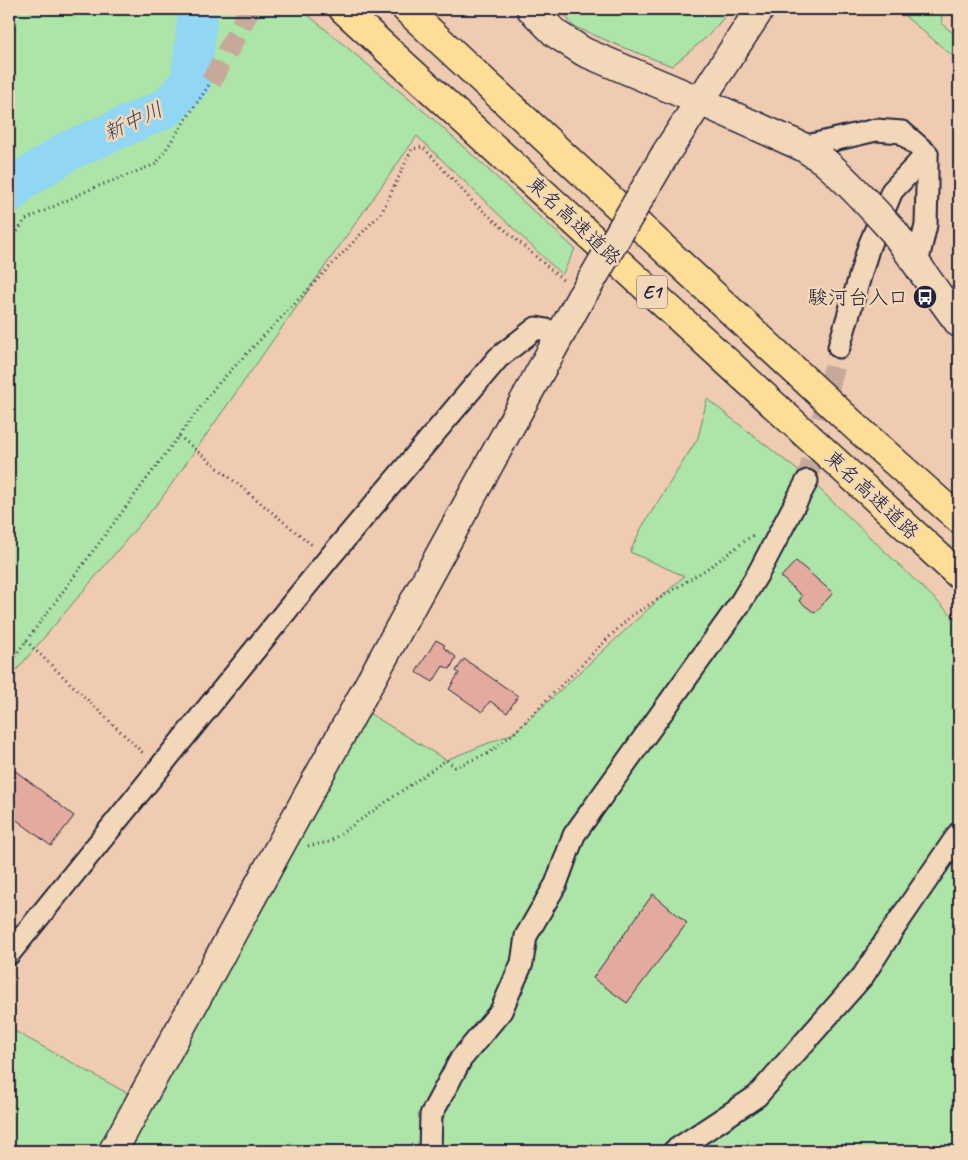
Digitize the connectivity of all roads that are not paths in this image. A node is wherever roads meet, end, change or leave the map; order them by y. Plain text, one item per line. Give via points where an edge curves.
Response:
1 (344, 9) edge
2 (406, 9) edge
3 (531, 9) edge
4 (760, 9) edge
5 (700, 101) junction
6 (813, 154) junction
7 (926, 154) junction
8 (917, 264) junction
9 (959, 323) edge
10 (562, 333) junction
11 (839, 347) tunnel mouth
12 (807, 481) tunnel mouth
13 (959, 520) edge
14 (959, 576) edge
15 (959, 833) edge
16 (9, 954) edge
17 (113, 1151) edge
18 (430, 1151) edge
19 (674, 1151) edge

1 - 14 highway, 東名高速道路 / E1
2 - 13 highway, 東名高速道路 / E1
3 - 5 street via 556,34 584,52
4 - 5 street
5 - 6 street
5 - 10 street, bridge via 666,153
6 - 7 street via 876,130 902,132
6 - 8 street, bridge via 849,184 894,232
7 - 8 street via 926,225
7 - 11 street via 892,191 868,246
8 - 9 street
10 - 16 street via 536,328 498,358 328,558
10 - 17 street
12 - 18 street via 739,605 574,835 556,884 526,936 522,963 501,1011 461,1059 431,1115
15 - 19 street via 863,976 756,1096

